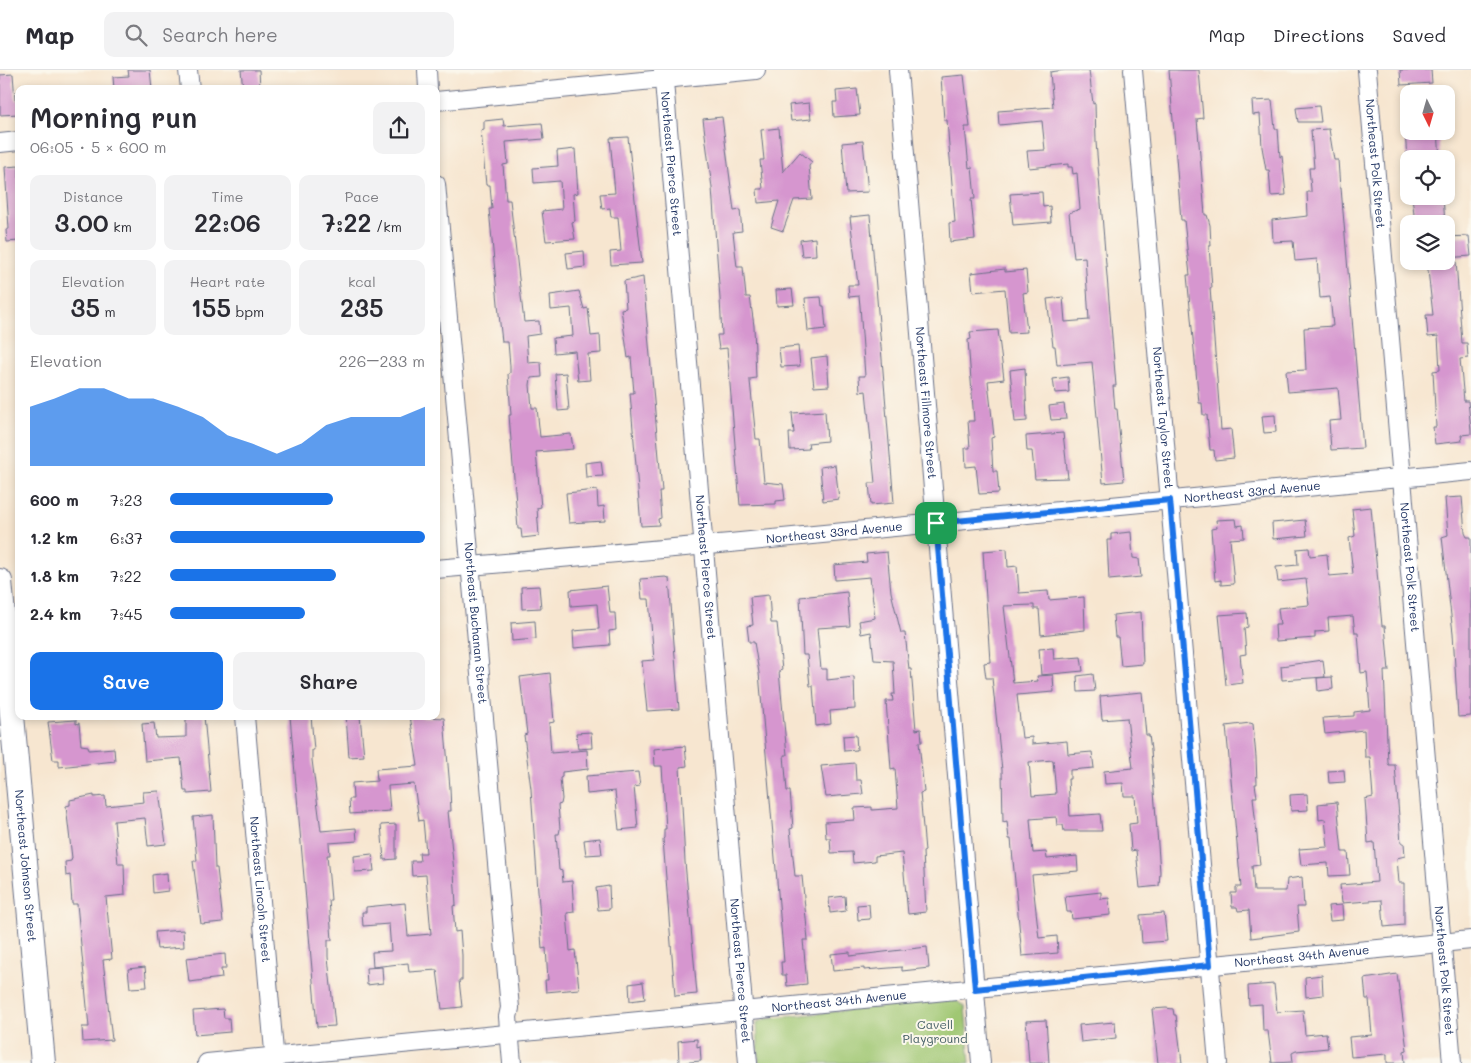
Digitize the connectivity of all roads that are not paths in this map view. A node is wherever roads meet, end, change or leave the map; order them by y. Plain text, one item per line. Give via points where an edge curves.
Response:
1 (188, 70) edge
2 (426, 70) edge
3 (756, 70) edge
4 (898, 70) edge
5 (1133, 70) edge
6 (1367, 70) edge
7 (663, 75) edge
8 (190, 85) edge
9 (428, 85) edge
10 (440, 101) edge
11 (15, 141) edge
12 (0, 143) edge
13 (440, 229) edge
14 (1471, 471) edge
15 (1402, 477) junction
16 (1170, 500) junction
17 (936, 523) junction
18 (704, 545) junction
19 (470, 566) junction
20 (440, 569) edge
21 (0, 581) edge
22 (7, 612) edge
23 (15, 712) edge
24 (16, 720) edge
25 (245, 720) edge
26 (1471, 940) edge
27 (1442, 943) junction
28 (1210, 965) junction
29 (975, 989) junction
30 (743, 1011) junction
31 (509, 1033) junction
32 (275, 1060) edge
33 (43, 1063) edge
34 (207, 1063) edge
35 (512, 1063) edge
36 (748, 1063) edge
37 (981, 1063) edge
38 (1218, 1063) edge
39 (1452, 1063) edge

1 - 8 street
2 - 9 street
3 - 7 street
4 - 17 street, Northeast Fillmore Street
5 - 16 street, Northeast Taylor Street
6 - 15 street, Northeast Polk Street
7 - 10 street
7 - 18 street, Northeast Pierce Street
11 - 12 street
13 - 19 street, Northeast Buchanan Street
14 - 15 street, Northeast 33rd Avenue
15 - 16 street, Northeast 33rd Avenue
15 - 27 street, Northeast Polk Street
16 - 17 street, Northeast 33rd Avenue
16 - 28 street, Northeast Taylor Street
17 - 18 street, Northeast 33rd Avenue
17 - 29 street, Northeast Fillmore Street
18 - 19 street, Northeast 33rd Avenue
18 - 30 street, Northeast Pierce Street
19 - 20 street, Northeast 33rd Avenue
19 - 31 street, Northeast Buchanan Street via 510,1008
21 - 22 street, Northeast Johnson Street
22 - 23 street, Northeast Johnson Street
24 - 33 street, Northeast Johnson Street
25 - 32 street, Northeast Lincoln Street
26 - 27 street, Northeast 34th Avenue
27 - 28 street, Northeast 34th Avenue
27 - 39 street, Northeast Polk Street
28 - 29 street, Northeast 34th Avenue
28 - 38 street, Northeast Taylor Street
29 - 30 street, Northeast 34th Avenue
29 - 37 street, Northeast Fillmore Street
30 - 31 street, Northeast 34th Avenue
30 - 36 street, Northeast Pierce Street
31 - 32 street, Northeast 34th Avenue
31 - 35 street, Northeast Buchanan Street
32 - 34 street, Northeast 34th Avenue

